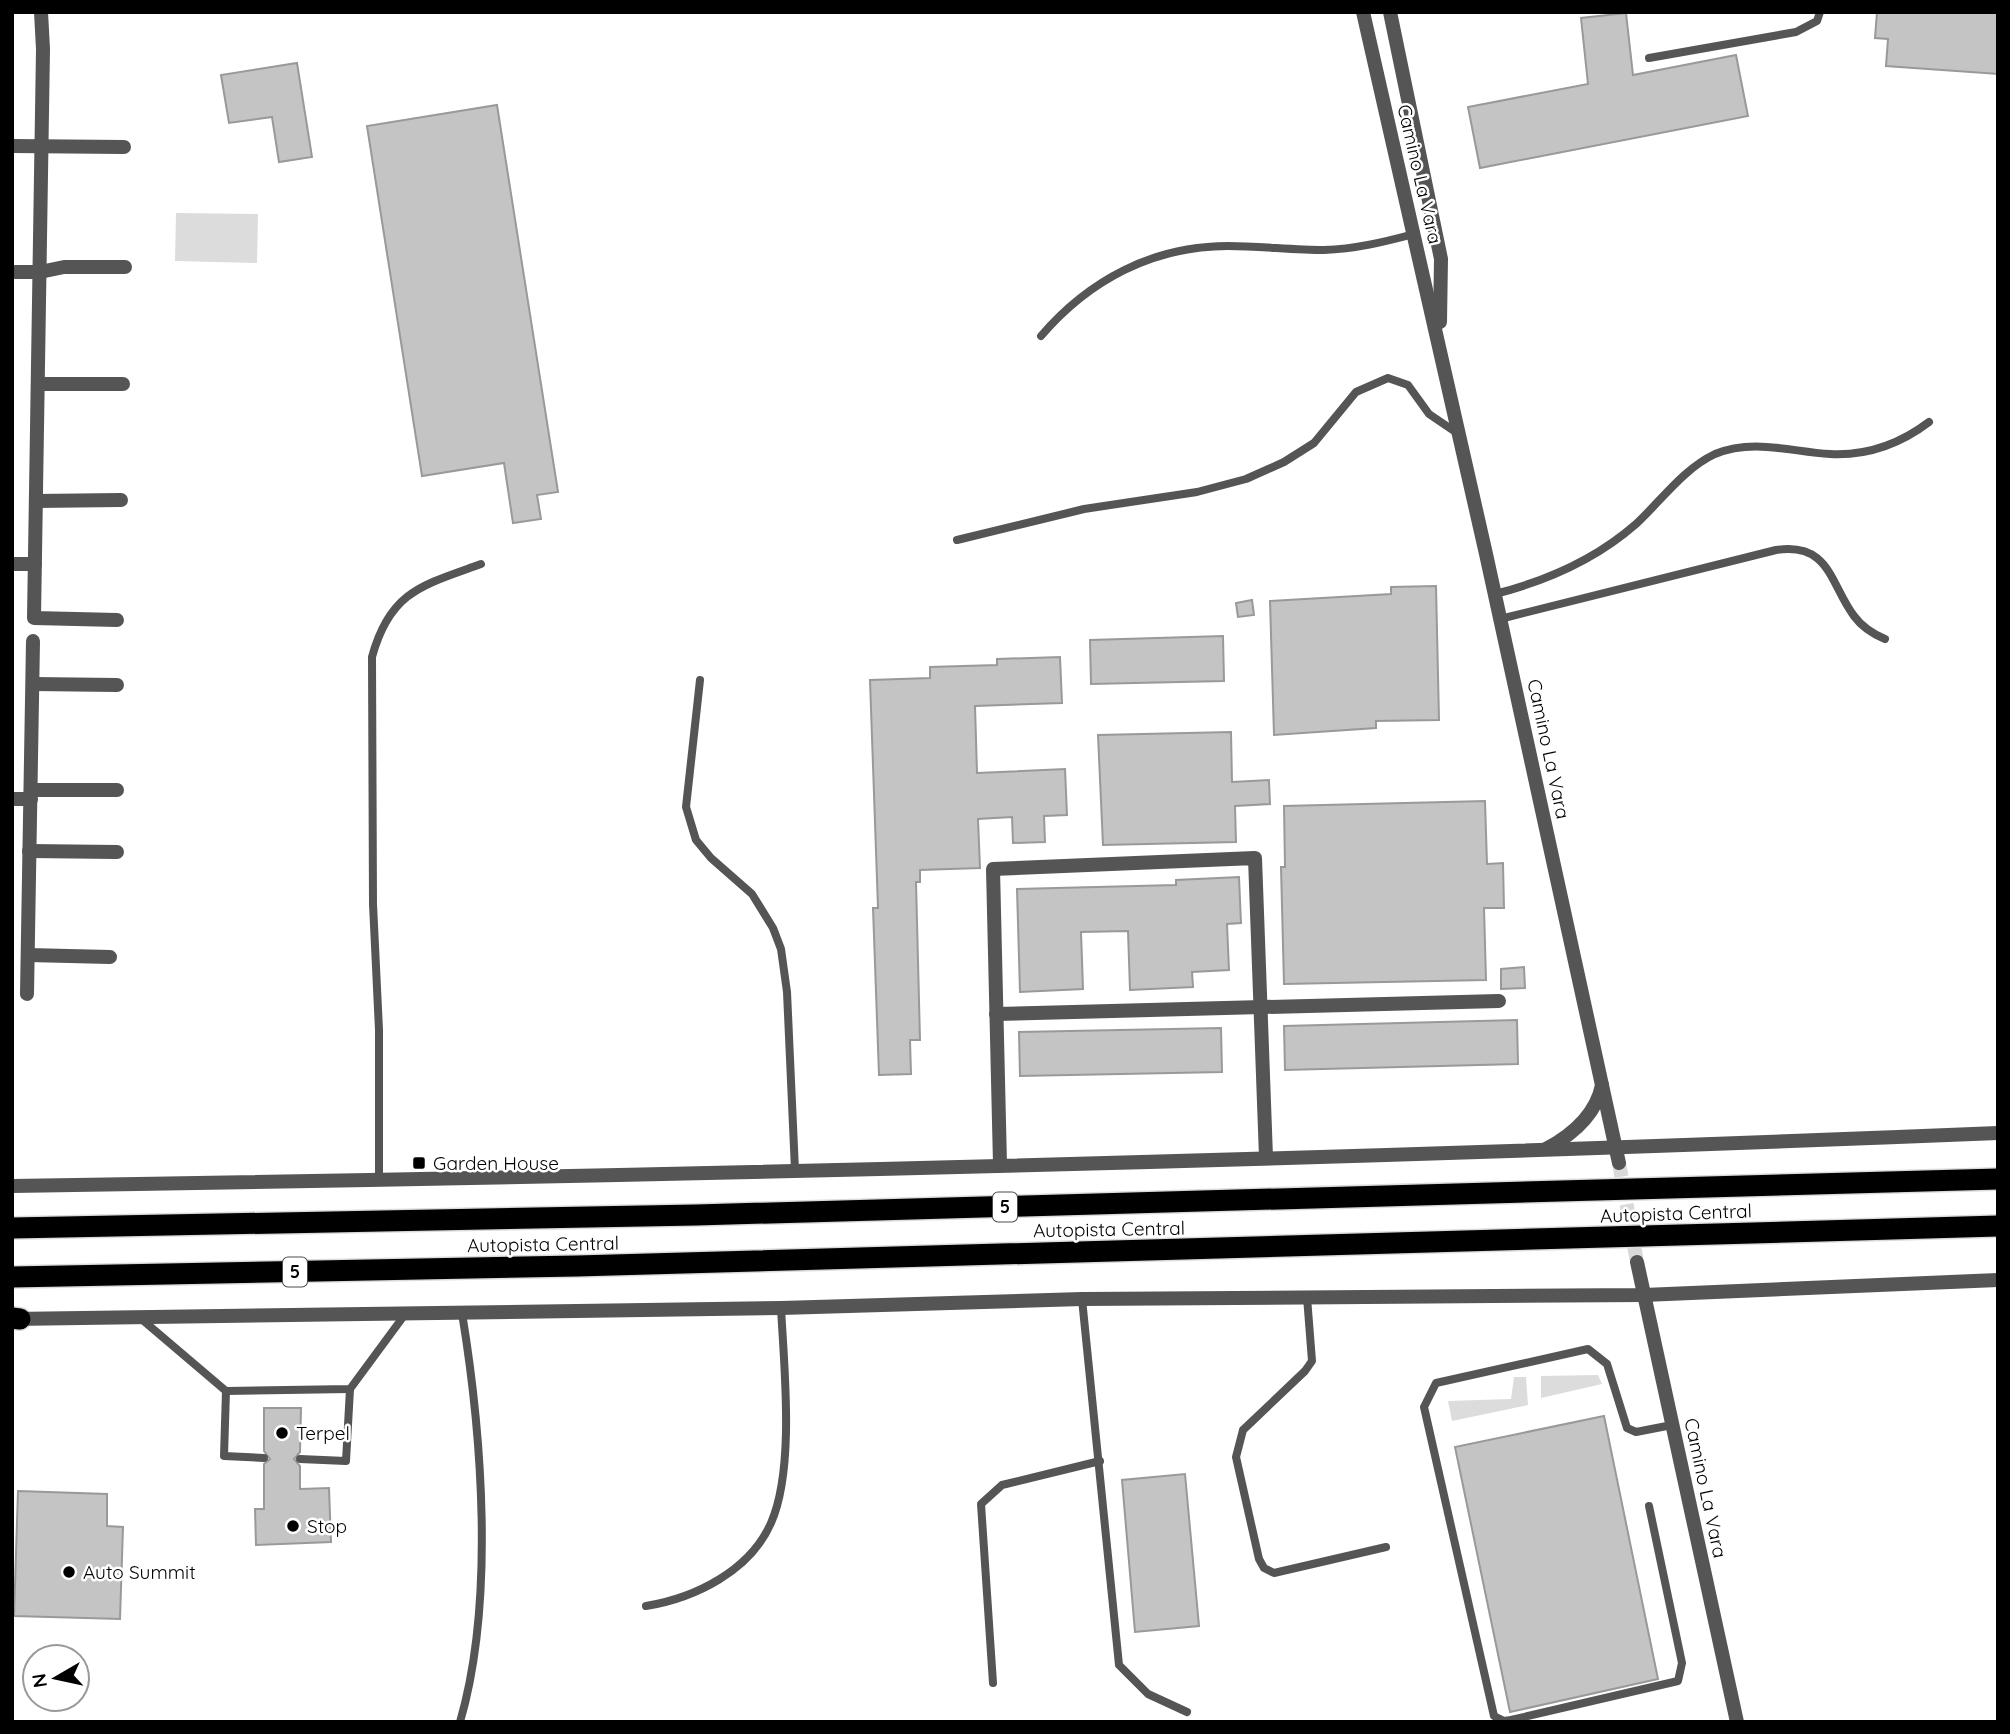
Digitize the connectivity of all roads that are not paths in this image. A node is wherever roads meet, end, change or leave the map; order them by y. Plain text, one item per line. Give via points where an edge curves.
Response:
1 (41, 12) edge
2 (1363, 12) edge
3 (1390, 12) edge
4 (1820, 12) edge
5 (1649, 58) dead end
6 (12, 146) edge
7 (42, 146) junction
8 (124, 147) dead end
9 (1414, 234) junction
10 (124, 267) dead end
11 (12, 272) edge
12 (40, 272) junction
13 (1041, 336) dead end
14 (1439, 344) junction
15 (38, 384) junction
16 (123, 384) dead end
17 (1929, 422) dead end
18 (1460, 435) junction
19 (121, 500) dead end
20 (36, 501) junction
21 (957, 540) dead end
22 (12, 564) edge
23 (481, 564) dead end
24 (35, 565) junction
25 (1495, 594) junction
26 (1500, 619) junction
27 (117, 620) dead end
28 (1885, 639) dead end
29 (33, 641) dead end
30 (700, 680) dead end
31 (33, 684) junction
32 (117, 685) dead end
33 (117, 790) dead end
34 (31, 795) junction
35 (12, 799) edge
36 (29, 851) junction
37 (117, 852) dead end
38 (28, 955) junction
39 (110, 957) dead end
40 (27, 994) dead end
41 (1499, 1001) dead end
42 (1260, 1008) junction
43 (996, 1014) junction
44 (1602, 1080) junction
45 (1998, 1133) edge
46 (1544, 1150) junction
47 (1618, 1156) junction
48 (1266, 1157) junction
49 (1000, 1164) junction
50 (795, 1170) junction
51 (1998, 1179) edge
52 (379, 1180) junction
53 (12, 1186) edge
54 (1998, 1226) edge
55 (12, 1228) edge
56 (1637, 1262) tunnel mouth
57 (12, 1278) edge
58 (1998, 1280) edge
59 (1644, 1294) junction
60 (1307, 1297) junction
61 (1082, 1299) junction
62 (781, 1308) junction
63 (406, 1313) junction
64 (462, 1313) junction
65 (139, 1317) junction
66 (15, 1319) edge
67 (350, 1389) junction
68 (226, 1391) junction
69 (1672, 1425) junction
70 (264, 1458) dead end
71 (300, 1459) dead end
72 (1100, 1461) junction
73 (1649, 1506) dead end
74 (1386, 1547) dead end
75 (646, 1605) dead end
76 (993, 1683) dead end
77 (1187, 1712) dead end
78 (460, 1722) edge
79 (1737, 1722) edge

1 - 7 street
2 - 9 street, Camino La Vara
3 - 14 street, Camino La Vara via 1441,259
4 - 5 lane via 1816,21 1796,32
6 - 7 street
7 - 8 street
7 - 12 street
9 - 13 lane via 1326,250 1214,246 1160,255 1122,270 1087,292
9 - 14 street, Camino La Vara
10 - 12 street via 64,267
11 - 12 street
12 - 15 street
14 - 18 street, Camino La Vara
15 - 16 street
15 - 20 street
17 - 25 lane via 1899,441 1864,452 1828,454 1756,447 1715,455 1693,468 1633,526 1595,554 1546,578
18 - 21 lane via 1429,414 1408,385 1388,378 1356,392 1314,443 1247,479 1198,492 1084,509
18 - 25 street, Camino La Vara
19 - 20 street
20 - 24 street
22 - 24 street
23 - 52 lane via 420,586 405,597 384,624 372,657
24 - 27 street via 34,618
25 - 26 street, Camino La Vara
26 - 28 lane via 1795,549 1821,561 1855,617
26 - 44 street, Camino La Vara
29 - 31 street
30 - 50 lane via 688,819 703,850 740,880 763,909 781,948
31 - 32 street
31 - 34 street
33 - 34 street
34 - 35 street
34 - 36 street
36 - 37 street
36 - 38 street
38 - 39 street
38 - 40 street
41 - 42 street
42 - 43 street
42 - 43 street via 1255,858 993,869
42 - 48 street
43 - 49 street
44 - 46 street via 1587,1117
44 - 47 street, Camino La Vara
45 - 47 street
46 - 47 street
46 - 48 street
48 - 49 street
49 - 50 street
50 - 52 street
51 - 55 highway, Autopista Central / 5 via 682,1215
52 - 53 street
54 - 57 highway, Autopista Central / 5
56 - 59 street, Camino La Vara
58 - 59 street
59 - 60 street
59 - 69 street, Camino La Vara
60 - 61 street
60 - 74 lane via 1311,1360 1243,1430 1236,1457 1259,1559 1274,1573
61 - 62 street
61 - 72 lane
62 - 64 street
62 - 75 lane via 786,1429 772,1522 748,1555 718,1580 684,1597
63 - 64 street
63 - 65 street
63 - 67 lane
64 - 78 lane via 474,1401 481,1561 477,1637
65 - 66 street
65 - 68 lane
67 - 68 lane
67 - 71 lane via 346,1461
68 - 70 lane via 224,1456
69 - 73 lane via 1636,1432 1627,1428 1607,1364 1588,1349 1436,1383 1429,1393 1424,1407 1494,1716 1511,1720 1678,1681 1682,1663
69 - 79 street, Camino La Vara
72 - 76 lane via 1002,1485 981,1504
72 - 77 lane via 1119,1665 1148,1694

